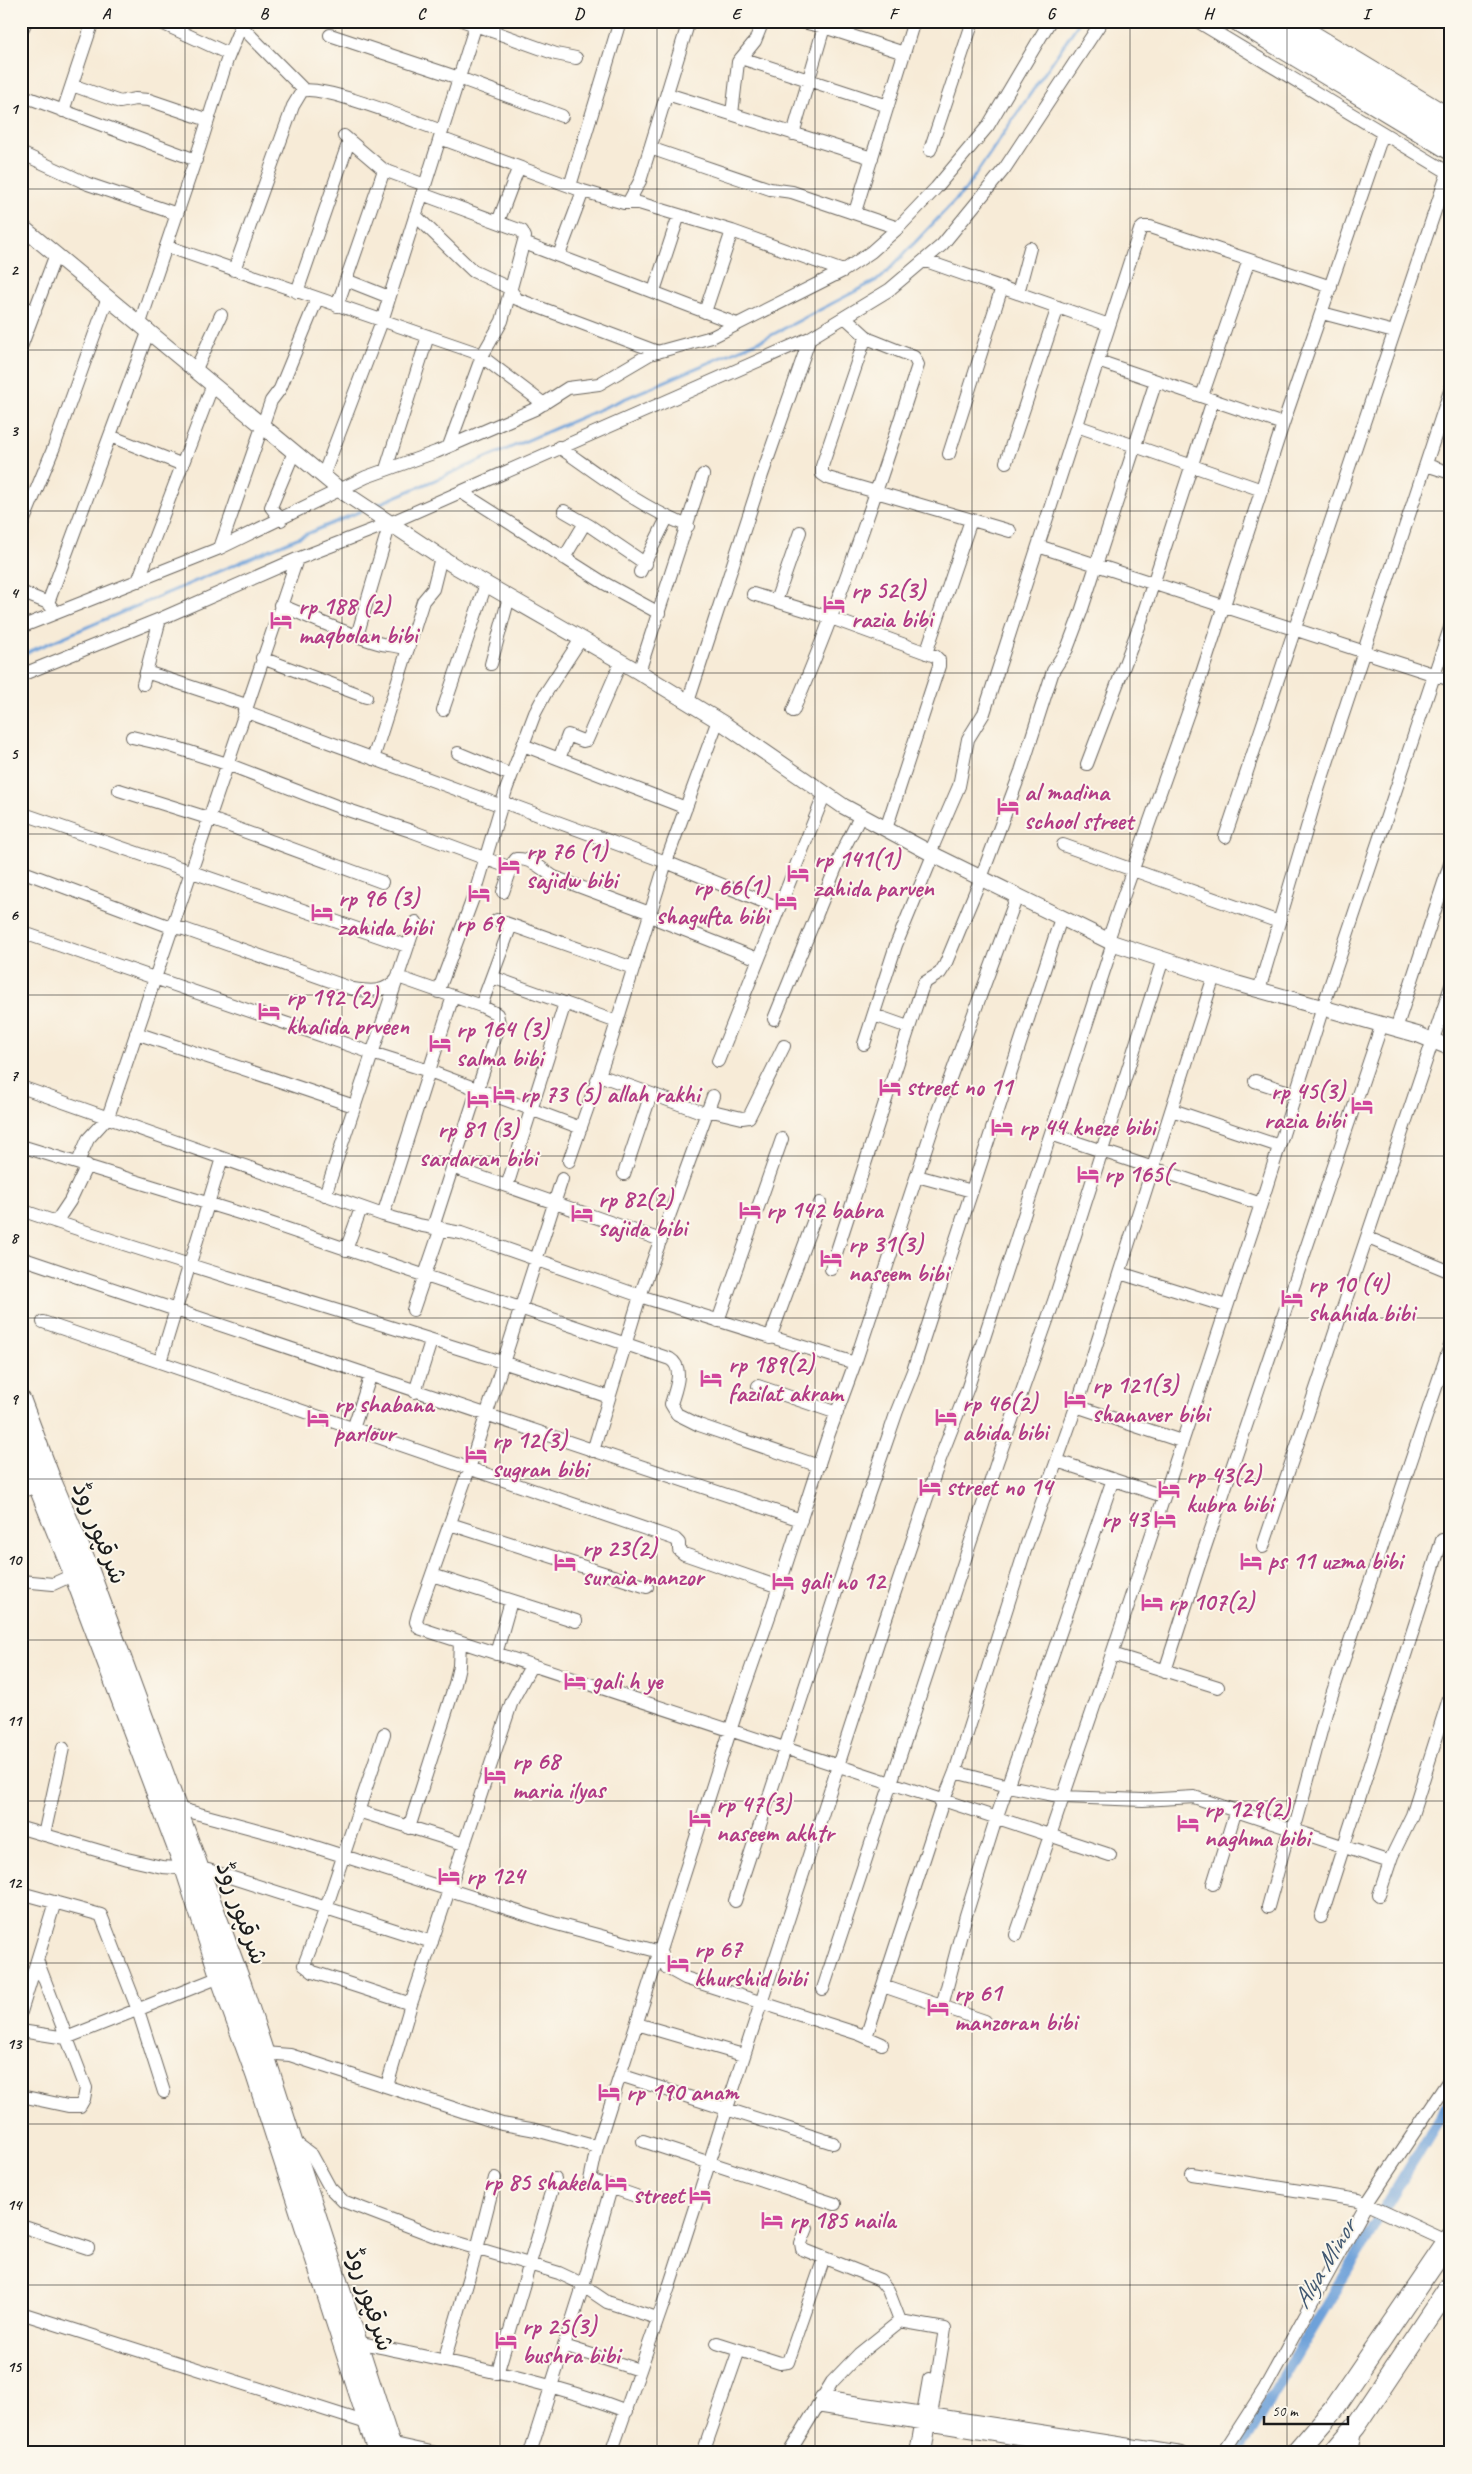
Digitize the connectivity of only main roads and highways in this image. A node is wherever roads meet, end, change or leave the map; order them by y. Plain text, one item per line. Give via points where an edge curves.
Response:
1 (1238, 21) edge
2 (1267, 21) edge
3 (1451, 133) edge
4 (1451, 150) edge
5 (21, 1400) edge
6 (21, 1444) edge
7 (81, 1571) junction
8 (192, 1869) junction
9 (1450, 2241) edge
10 (1451, 2284) edge
11 (387, 2449) edge
12 (1296, 2453) edge
13 (1333, 2453) edge

1 - 4 highway
2 - 3 highway
5 - 7 main road, شرقپور روڈ
6 - 7 main road, شرقپور روڈ
7 - 8 main road, شرقپور روڈ
7 - 8 main road, شرقپور روڈ via 177,1808
8 - 11 main road, شرقپور روڈ via 264,2053 358,2342
8 - 11 main road, شرقپور روڈ via 220,1977 259,2085 367,2423
9 - 12 highway via 1333,2410
10 - 13 highway via 1356,2426

